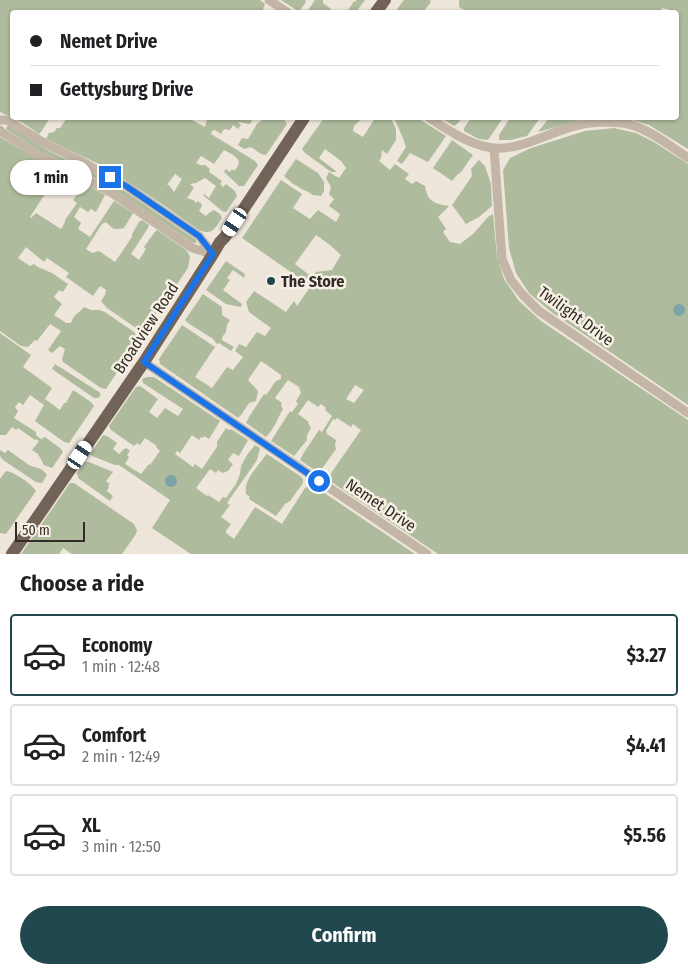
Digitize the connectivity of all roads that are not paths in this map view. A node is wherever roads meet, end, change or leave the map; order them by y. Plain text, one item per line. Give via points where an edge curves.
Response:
1 (269, 0) edge
2 (284, 10) edge
3 (0, 120) edge
4 (303, 120) edge
5 (432, 120) edge
6 (0, 130) edge
7 (494, 148) junction
8 (688, 158) edge
9 (213, 254) junction
10 (144, 362) junction
11 (688, 413) edge
12 (12, 554) edge
13 (427, 554) edge

1 - 2 street
3 - 9 street via 7,120 126,186 199,236
4 - 9 main road, Broadview Road
5 - 7 street via 472,142
6 - 9 street via 37,154 112,193 192,248
7 - 8 street via 520,145 579,125 609,122 645,130
7 - 11 street, Twilight Drive via 502,259 511,280 539,311
9 - 10 main road, Broadview Road
10 - 12 main road, Broadview Road
10 - 13 street, Nemet Drive

